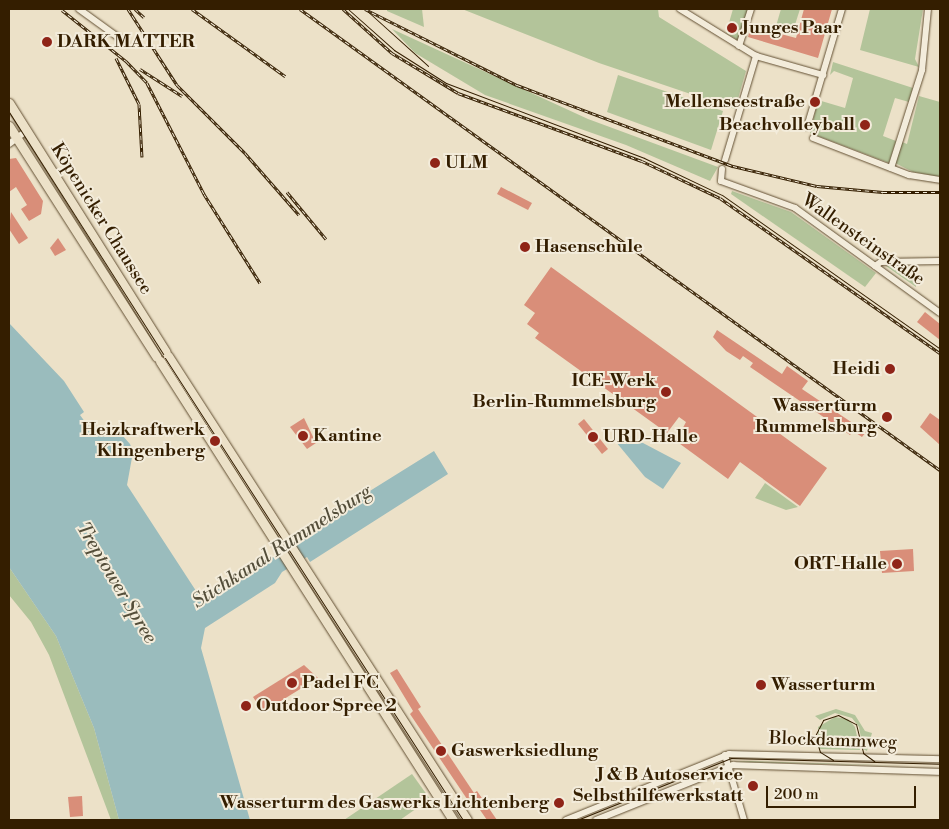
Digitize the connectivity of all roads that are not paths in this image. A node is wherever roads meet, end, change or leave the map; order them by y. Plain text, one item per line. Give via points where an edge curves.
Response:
1 (79, 9) edge
2 (680, 9) edge
3 (750, 9) edge
4 (842, 9) edge
5 (928, 9) edge
6 (126, 43) dead end
7 (739, 46) junction
8 (756, 56) junction
9 (823, 75) junction
10 (9, 103) edge
11 (9, 126) edge
12 (807, 127) dead end
13 (26, 131) junction
14 (16, 137) junction
15 (813, 138) dead end
16 (9, 144) edge
17 (725, 160) dead end
18 (891, 168) junction
19 (722, 169) dead end
20 (940, 180) edge
21 (940, 260) edge
22 (875, 266) junction
23 (940, 313) edge
24 (726, 755) junction
25 (940, 760) edge
26 (728, 766) junction
27 (940, 772) edge
28 (454, 820) edge
29 (467, 820) edge
30 (566, 820) edge
31 (596, 820) edge
32 (744, 820) edge

1 - 6 street
2 - 7 street
3 - 7 street
4 - 9 street
5 - 18 street via 924,56
7 - 8 street
8 - 9 street
8 - 17 street
9 - 12 street
10 - 13 main road, Köpenicker Chaussee
11 - 14 main road, Köpenicker Chaussee
13 - 14 street
13 - 29 main road, Köpenicker Chaussee via 305,572
14 - 16 street
14 - 28 main road, Köpenicker Chaussee
15 - 18 street
18 - 20 street
19 - 22 street, Wallensteinstraße via 721,181 790,206
21 - 22 street via 881,262
22 - 23 street, Wallensteinstraße
24 - 25 street, Blockdammweg
24 - 26 street
24 - 30 street, Blockdammweg
26 - 27 street, Blockdammweg
26 - 31 street, Blockdammweg
26 - 32 street

